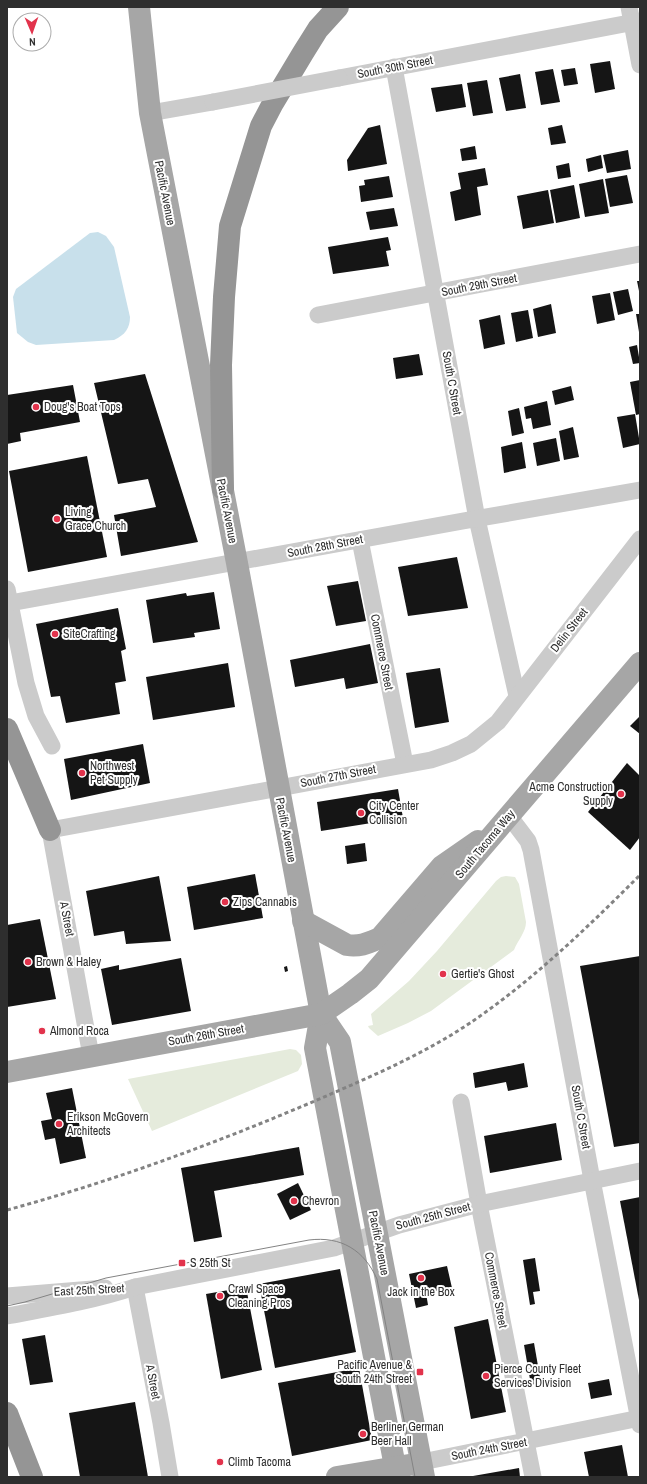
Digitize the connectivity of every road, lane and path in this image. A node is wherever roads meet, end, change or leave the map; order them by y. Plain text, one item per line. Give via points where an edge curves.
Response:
1 (139, 7) edge
2 (338, 7) edge
3 (634, 17) edge
4 (640, 65) edge
5 (394, 68) junction
6 (150, 113) junction
7 (640, 254) edge
8 (436, 293) junction
9 (318, 315) dead end
10 (222, 489) junction
11 (640, 490) edge
12 (477, 518) junction
13 (640, 539) edge
14 (360, 540) junction
15 (237, 563) junction
16 (8, 596) edge
17 (640, 663) edge
18 (517, 696) junction
19 (498, 722) joint
20 (7, 729) edge
21 (52, 746) dead end
22 (405, 764) junction
23 (279, 788) junction
24 (505, 820) junction
25 (50, 830) junction
26 (304, 921) junction
27 (321, 1014) junction
28 (91, 1056) junction
29 (7, 1072) edge
30 (461, 1102) dead end
31 (640, 1171) edge
32 (592, 1180) junction
33 (479, 1204) junction
34 (377, 1232) junction
35 (351, 1243) junction
36 (135, 1287) junction
37 (7, 1296) edge
38 (7, 1316) edge
39 (7, 1413) edge
40 (640, 1421) edge
41 (526, 1441) junction
42 (423, 1470) edge
43 (396, 1472) edge
44 (32, 1477) edge
45 (170, 1477) edge
46 (337, 1477) edge
47 (533, 1477) edge

1 - 6 main road, Pacific Avenue
2 - 10 highway via 318,29 302,53 261,126 230,226 221,365
3 - 4 street
3 - 5 street, South 30th Street
5 - 6 street, South 30th Street, bridge
5 - 8 street, South C Street
6 - 10 main road, Pacific Avenue
7 - 8 street, South 29th Street
8 - 9 street, South 29th Street
8 - 12 street, South C Street
10 - 15 main road, Pacific Avenue
11 - 12 street, South 28th Street
12 - 14 street, South 28th Street
12 - 18 street, South C Street
13 - 18 street, Delin Street
14 - 15 street, South 28th Street
14 - 22 street, Commerce Street
15 - 16 street, South 28th Street
15 - 23 main road, Pacific Avenue
16 - 21 street via 26,683 36,716
17 - 24 main road, South Tacoma Way
18 - 19 street, Delin Street
19 - 22 street, South 27th Street via 471,744 452,753 431,760
20 - 25 highway
22 - 23 street, South 27th Street
23 - 25 street, South 27th Street
23 - 26 main road, Pacific Avenue
24 - 26 main road via 442,866 380,938 366,945 347,945
24 - 27 main road, South Tacoma Way via 369,979
24 - 32 street, South C Street via 528,841 532,850
25 - 28 street, A Street
26 - 27 main road, Pacific Avenue
27 - 28 main road, South 26th Street
27 - 34 main road, Pacific Avenue via 340,1042
27 - 35 main road, Pacific Avenue via 314,1048
28 - 29 main road, South 26th Street
30 - 33 street, Commerce Street
31 - 32 street, South 25th Street
32 - 33 street, South 25th Street
32 - 40 street, South C Street
33 - 34 street, South 25th Street
33 - 41 street, Commerce Street
34 - 35 street, South 25th Street
34 - 42 main road, Pacific Avenue
35 - 36 street, South 25th Street
35 - 43 main road, Pacific Avenue
36 - 37 street, East 25th Street
36 - 38 street, East 25th Street via 84,1302
36 - 45 street, A Street
39 - 44 highway
40 - 41 street, South 24th Street
41 - 42 street, South 24th Street
41 - 47 street, Commerce Street
42 - 43 main road, South 24th Street
43 - 46 main road, South 24th Street

